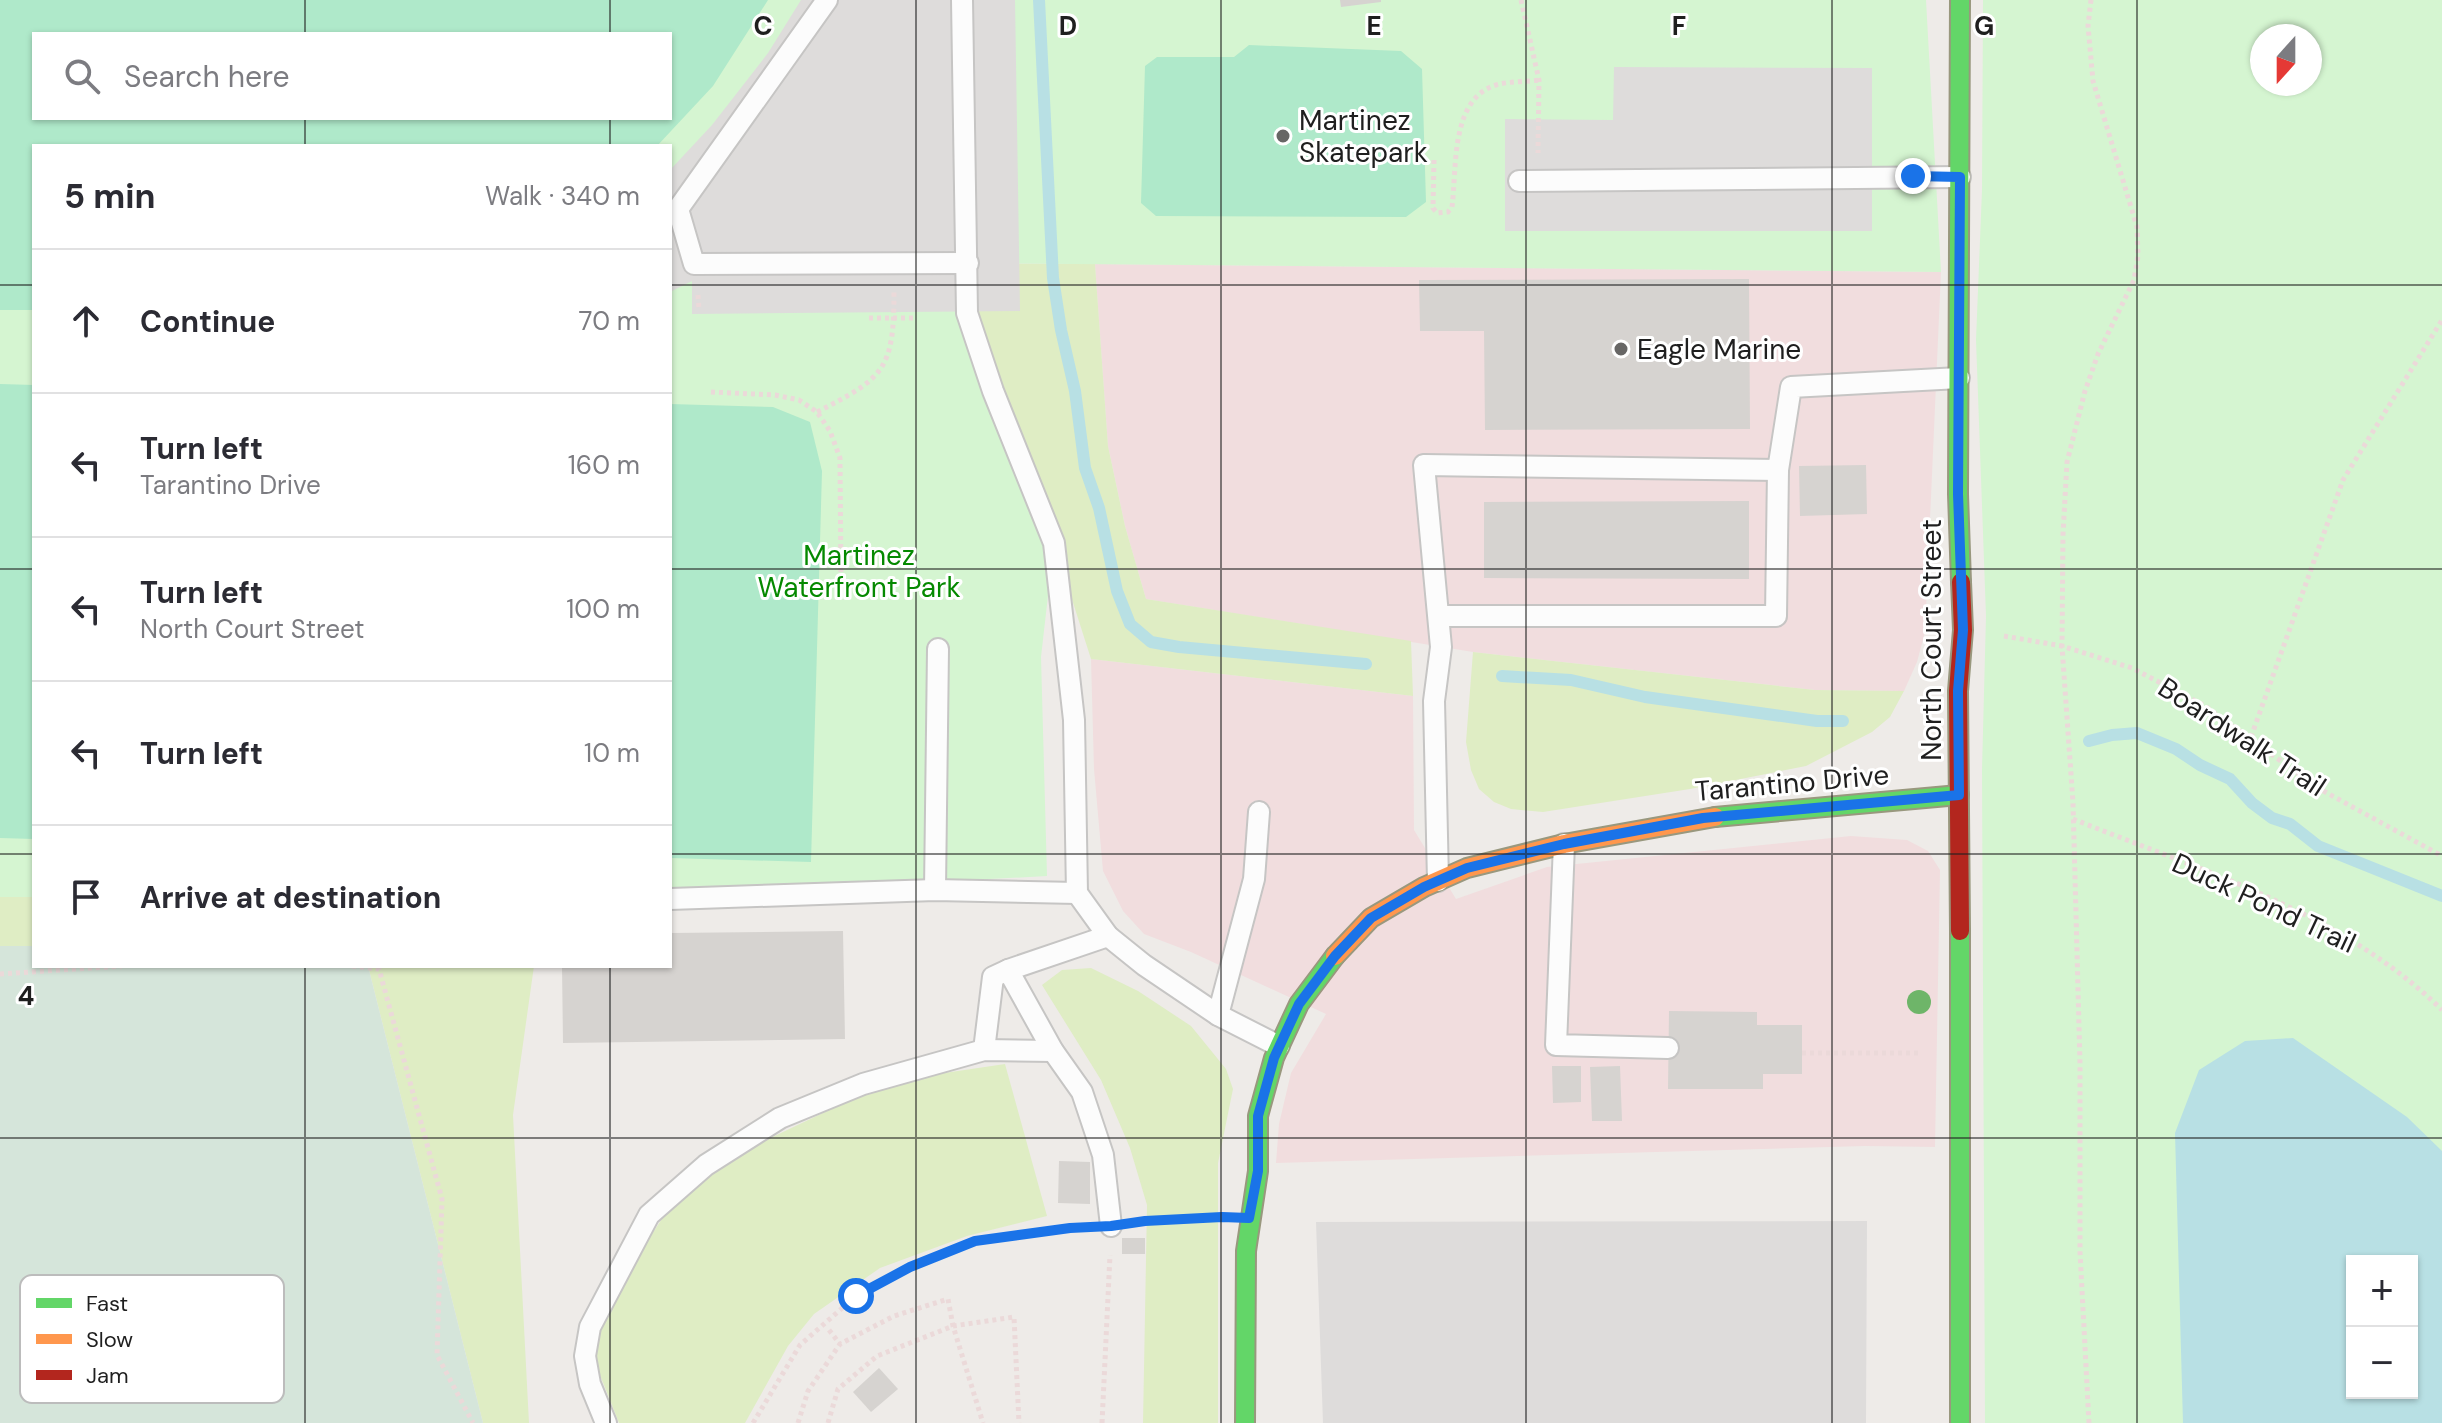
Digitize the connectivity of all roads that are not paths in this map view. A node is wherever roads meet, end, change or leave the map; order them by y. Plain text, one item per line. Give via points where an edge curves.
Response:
1 (827, 0) edge
2 (962, 0) edge
3 (1960, 0) edge
4 (1960, 177) junction
5 (1519, 181) dead end
6 (968, 263) junction
7 (1959, 378) junction
8 (1778, 470) junction
9 (1439, 616) junction
10 (938, 649) dead end
11 (1959, 795) junction
12 (1259, 812) dead end
13 (1564, 844) junction
14 (1438, 881) junction
15 (935, 890) junction
16 (1077, 893) junction
17 (672, 899) edge
18 (1108, 936) junction
19 (1008, 970) junction
20 (1218, 1015) junction
21 (1279, 1046) junction
22 (1668, 1048) dead end
23 (984, 1050) junction
24 (1053, 1051) junction
25 (1111, 1226) road end
26 (606, 1423) edge
27 (1245, 1423) edge
28 (1960, 1423) edge

1 - 6 lane via 678,209 694,264
2 - 6 lane
3 - 4 street, North Court Street
4 - 5 lane
4 - 7 street, North Court Street
6 - 16 lane via 967,313 1054,543 1074,720
7 - 8 lane via 1791,387
7 - 11 street, North Court Street
8 - 9 lane via 1776,616
8 - 9 lane via 1424,465
9 - 14 lane via 1434,701
10 - 15 lane
11 - 13 street, Tarantino Drive via 1703,818
11 - 28 street, North Court Street
12 - 20 lane via 1254,879
13 - 14 street, Tarantino Drive via 1467,868
13 - 22 lane via 1556,1045
14 - 21 street, Tarantino Drive via 1371,918 1299,1004
15 - 16 lane
15 - 17 lane
16 - 18 lane
18 - 19 lane
18 - 20 lane
19 - 23 lane via 993,977
19 - 24 lane
20 - 21 lane
21 - 27 street, Tarantino Drive via 1258,1116 1258,1171 1246,1251
23 - 24 lane
23 - 26 lane via 863,1084 780,1118 706,1165 649,1215 590,1327 585,1356
24 - 25 lane via 1082,1092 1103,1155

